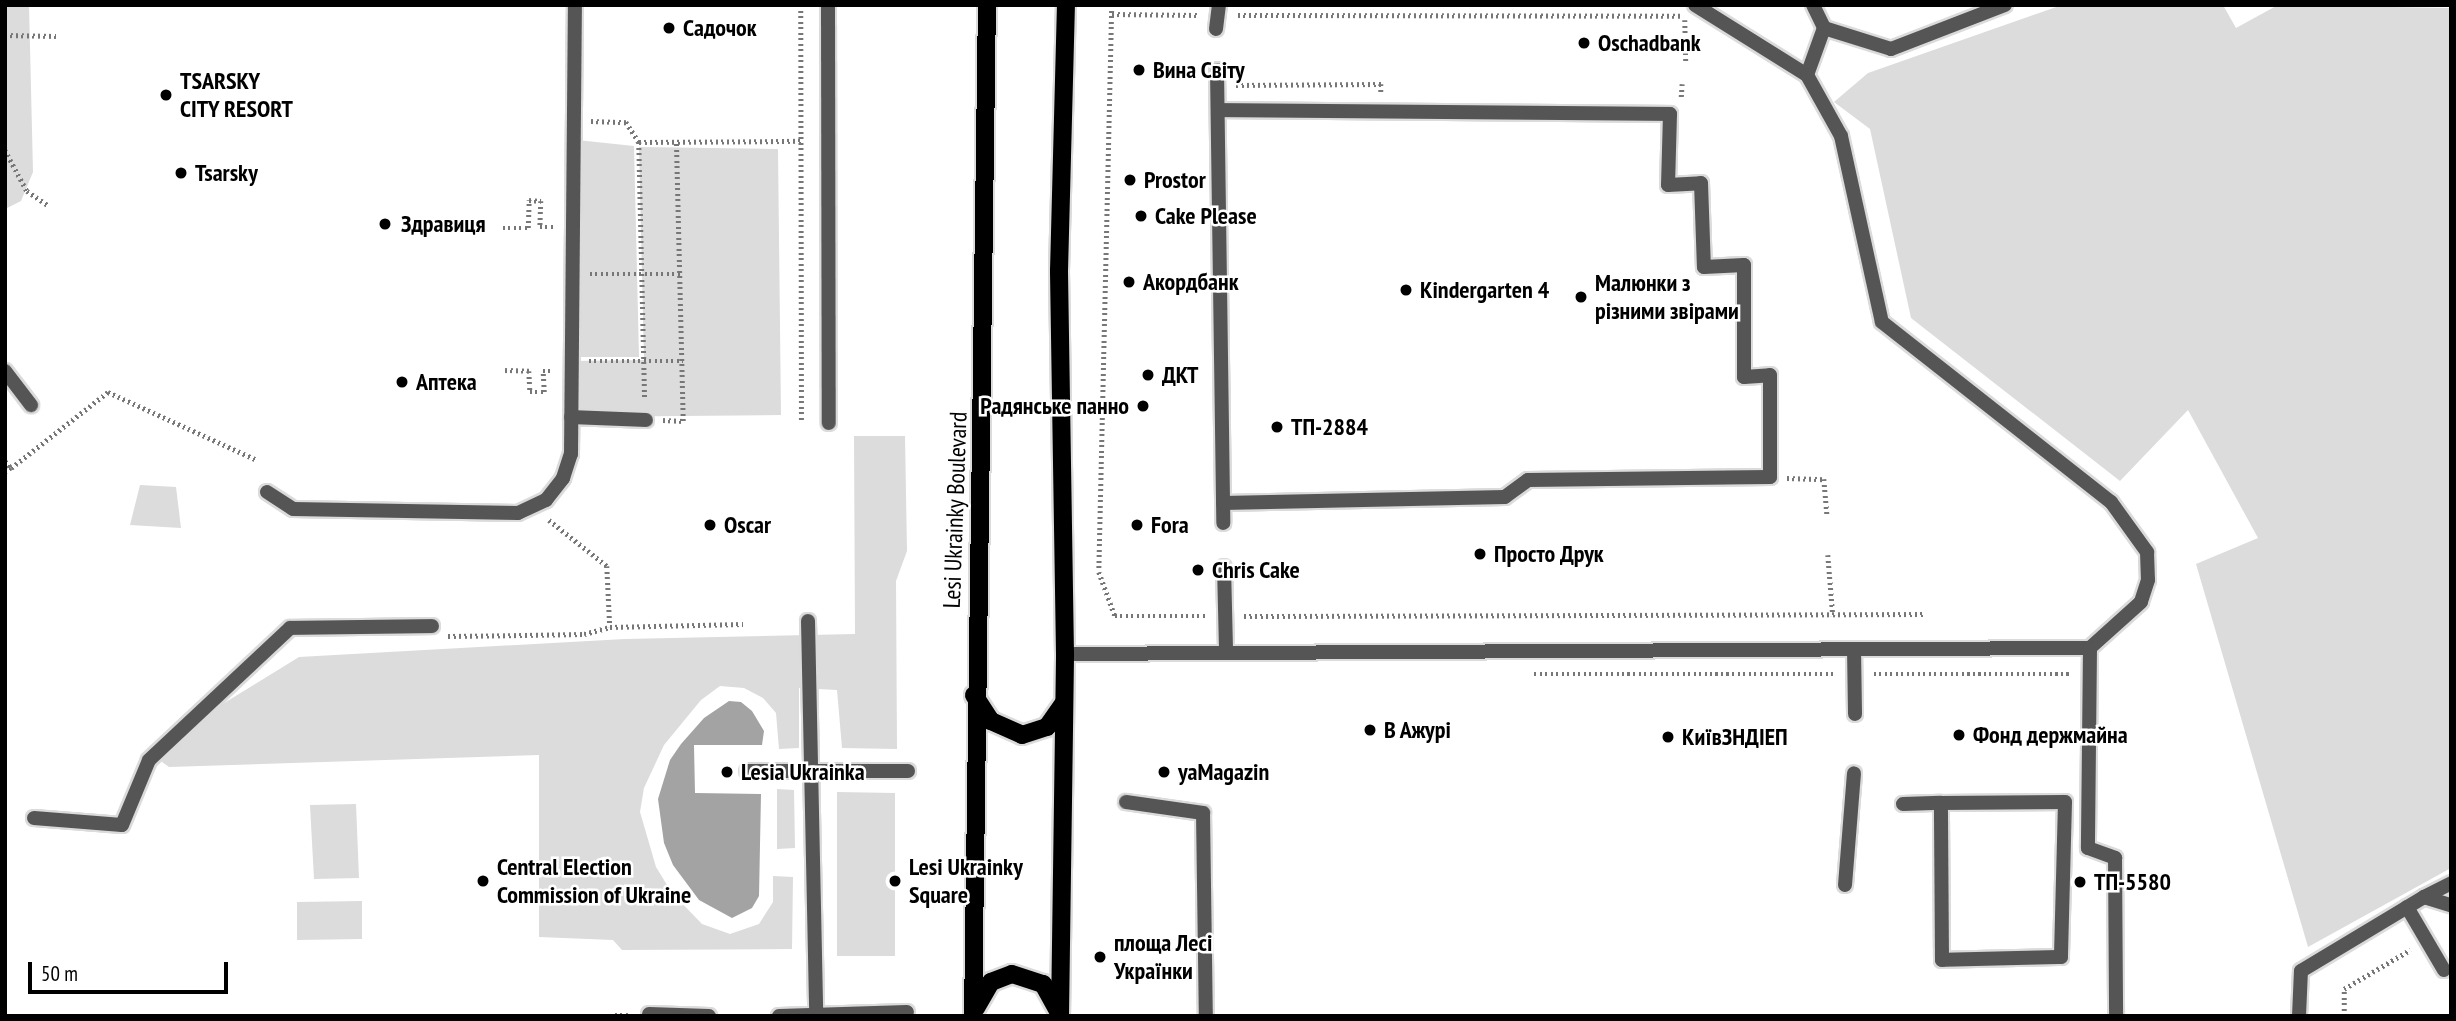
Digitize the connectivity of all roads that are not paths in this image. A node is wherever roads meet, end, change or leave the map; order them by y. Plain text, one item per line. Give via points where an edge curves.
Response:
1 (575, 5) edge
2 (828, 5) edge
3 (987, 5) edge
4 (1066, 5) edge
5 (1813, 5) edge
6 (2005, 5) edge
7 (1690, 11) edge
8 (1824, 28) junction
9 (1217, 70) dead end
10 (1807, 75) junction
11 (1218, 110) junction
12 (5, 371) edge
13 (31, 405) dead end
14 (571, 418) junction
15 (646, 420) road end
16 (828, 422) dead end
17 (267, 492) dead end
18 (1223, 503) junction
19 (1223, 523) dead end
20 (1224, 567) dead end
21 (808, 621) dead end
22 (434, 631) road end
23 (2090, 648) junction
24 (1854, 649) junction
25 (1226, 651) junction
26 (1065, 654) junction
27 (974, 695) junction
28 (1064, 702) junction
29 (1855, 713) dead end
30 (747, 771) dead end
31 (908, 771) dead end
32 (813, 772) junction
33 (1854, 773) dead end
34 (1126, 802) dead end
35 (1941, 803) junction
36 (1903, 804) dead end
37 (34, 818) dead end
38 (2451, 883) edge
39 (1845, 885) dead end
40 (2424, 897) junction
41 (2451, 905) edge
42 (2407, 907) junction
43 (2444, 970) dead end
44 (907, 1012) dead end
45 (649, 1014) dead end
46 (816, 1015) edge
47 (709, 1016) edge
48 (779, 1016) edge
49 (973, 1016) edge
50 (1059, 1016) edge
51 (1206, 1016) edge
52 (2116, 1016) edge
53 (2299, 1016) edge

1 - 14 street
2 - 16 street
3 - 27 main road, Lesi Ukrainky Boulevard via 983,423
4 - 26 main road via 1059,271
5 - 8 street
6 - 8 street via 1891,49
7 - 10 street
8 - 10 street
9 - 11 street
10 - 23 street via 1841,136 1882,322 2111,502 2147,552 2148,580 2141,602
11 - 18 street
11 - 18 street via 1670,114 1668,185 1701,183 1704,267 1744,265 1744,377 1770,375 1770,477 1528,480 1505,497
12 - 13 street
14 - 15 street
14 - 17 street via 571,454 563,478 546,500 518,513 293,509
18 - 19 street
20 - 25 street
21 - 32 street
22 - 37 street via 290,628 149,760 121,825
23 - 24 street
23 - 52 street via 2088,848 2115,858
24 - 25 street
24 - 29 street
25 - 26 street
26 - 28 main road
27 - 28 main road via 991,722 1022,735 1048,727
27 - 49 main road, Lesi Ukrainky Boulevard
28 - 50 main road
30 - 32 street
31 - 32 street
32 - 46 street
33 - 39 street via 1859,803
34 - 51 street via 1203,813
35 - 35 street via 1942,960 2061,957 2064,802
35 - 36 street
38 - 40 street
40 - 41 street
40 - 42 street
42 - 43 street
42 - 53 street via 2301,971
44 - 46 street
45 - 47 street
46 - 48 street
49 - 50 main road via 984,990 1012,974 1043,984

